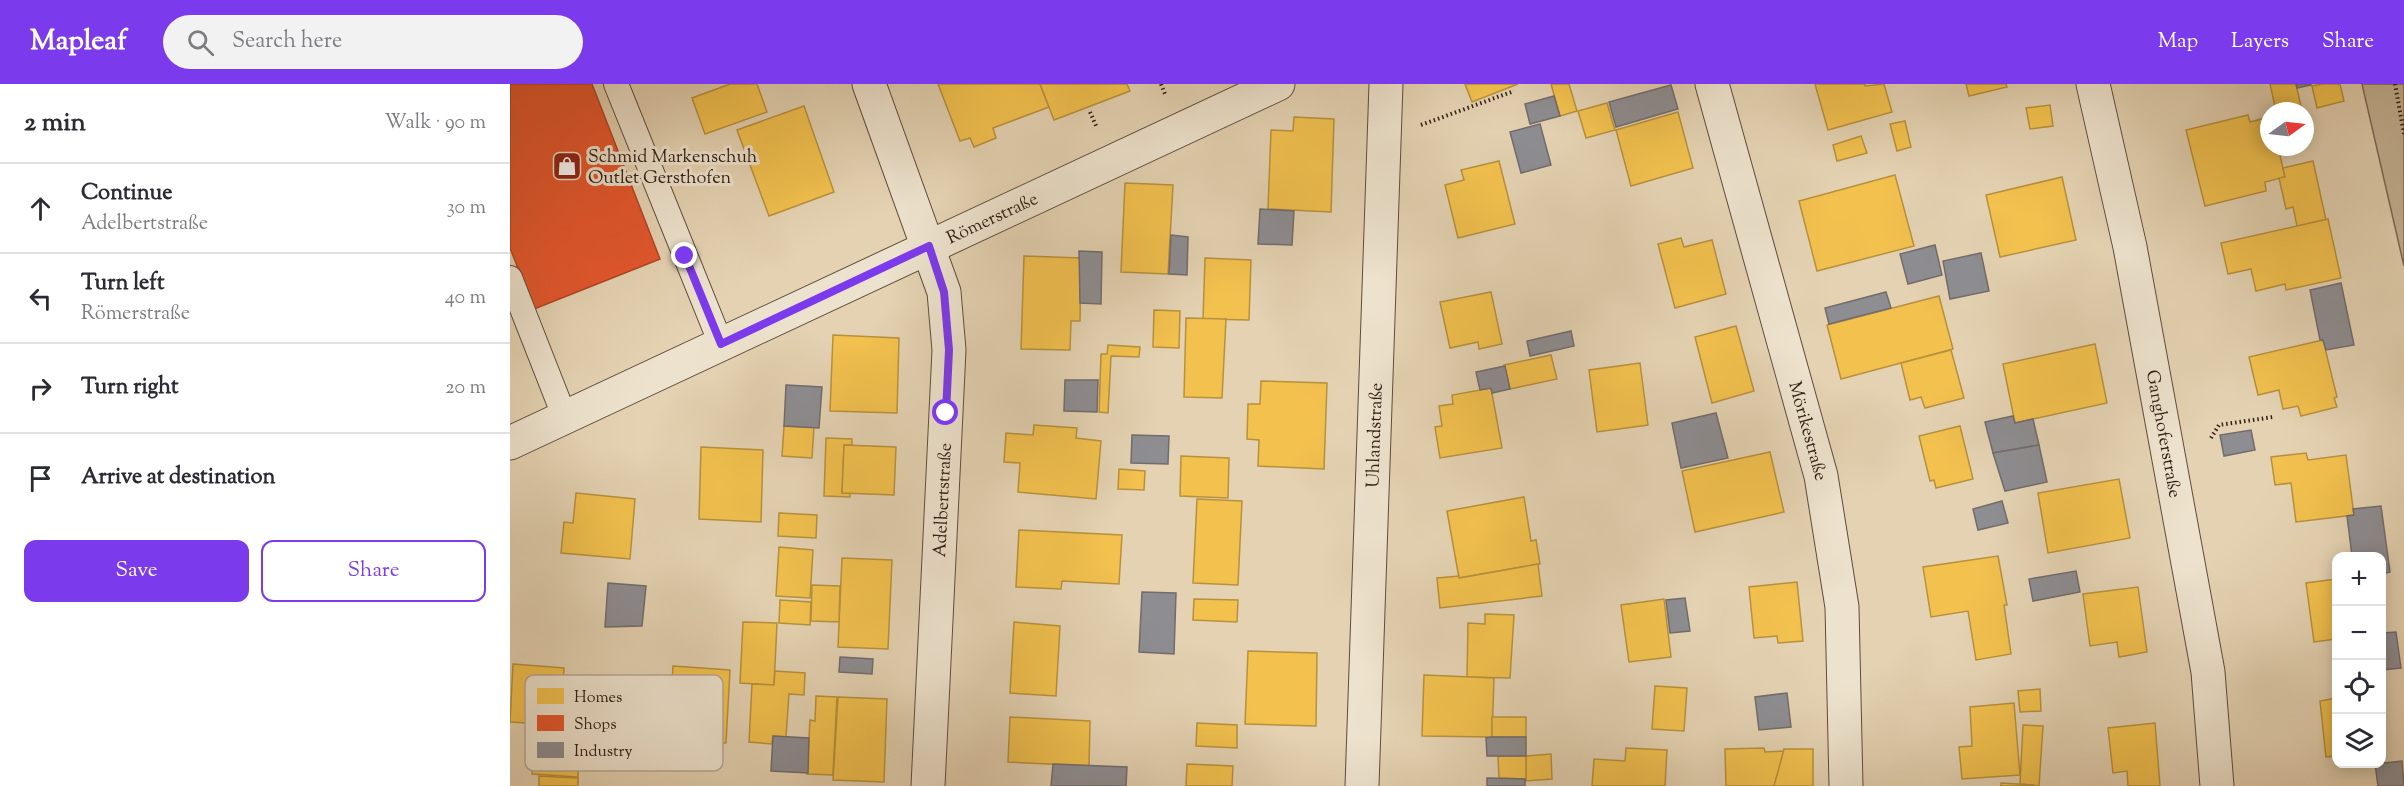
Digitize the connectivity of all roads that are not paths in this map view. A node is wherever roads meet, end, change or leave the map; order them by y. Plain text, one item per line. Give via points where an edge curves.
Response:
1 (616, 84) edge
2 (869, 84) edge
3 (1278, 84) edge
4 (1386, 84) edge
5 (1712, 84) edge
6 (2093, 84) edge
7 (929, 246) junction
8 (510, 278) edge
9 (721, 344) junction
10 (565, 418) junction
11 (510, 443) edge
12 (928, 786) edge
13 (1362, 786) edge
14 (1846, 786) edge
15 (2217, 786) edge

1 - 9 lane
2 - 7 street, Adelbertstraße
3 - 7 street, Römerstraße
4 - 13 street, Uhlandstraße
5 - 14 street, Mörikestraße via 1821,476 1842,607
6 - 15 street, Ganghoferstraße via 2132,257 2208,672
7 - 9 street, Römerstraße
7 - 12 street, Adelbertstraße via 944,292 949,350
8 - 10 lane
9 - 10 street, Römerstraße
10 - 11 street, Römerstraße

